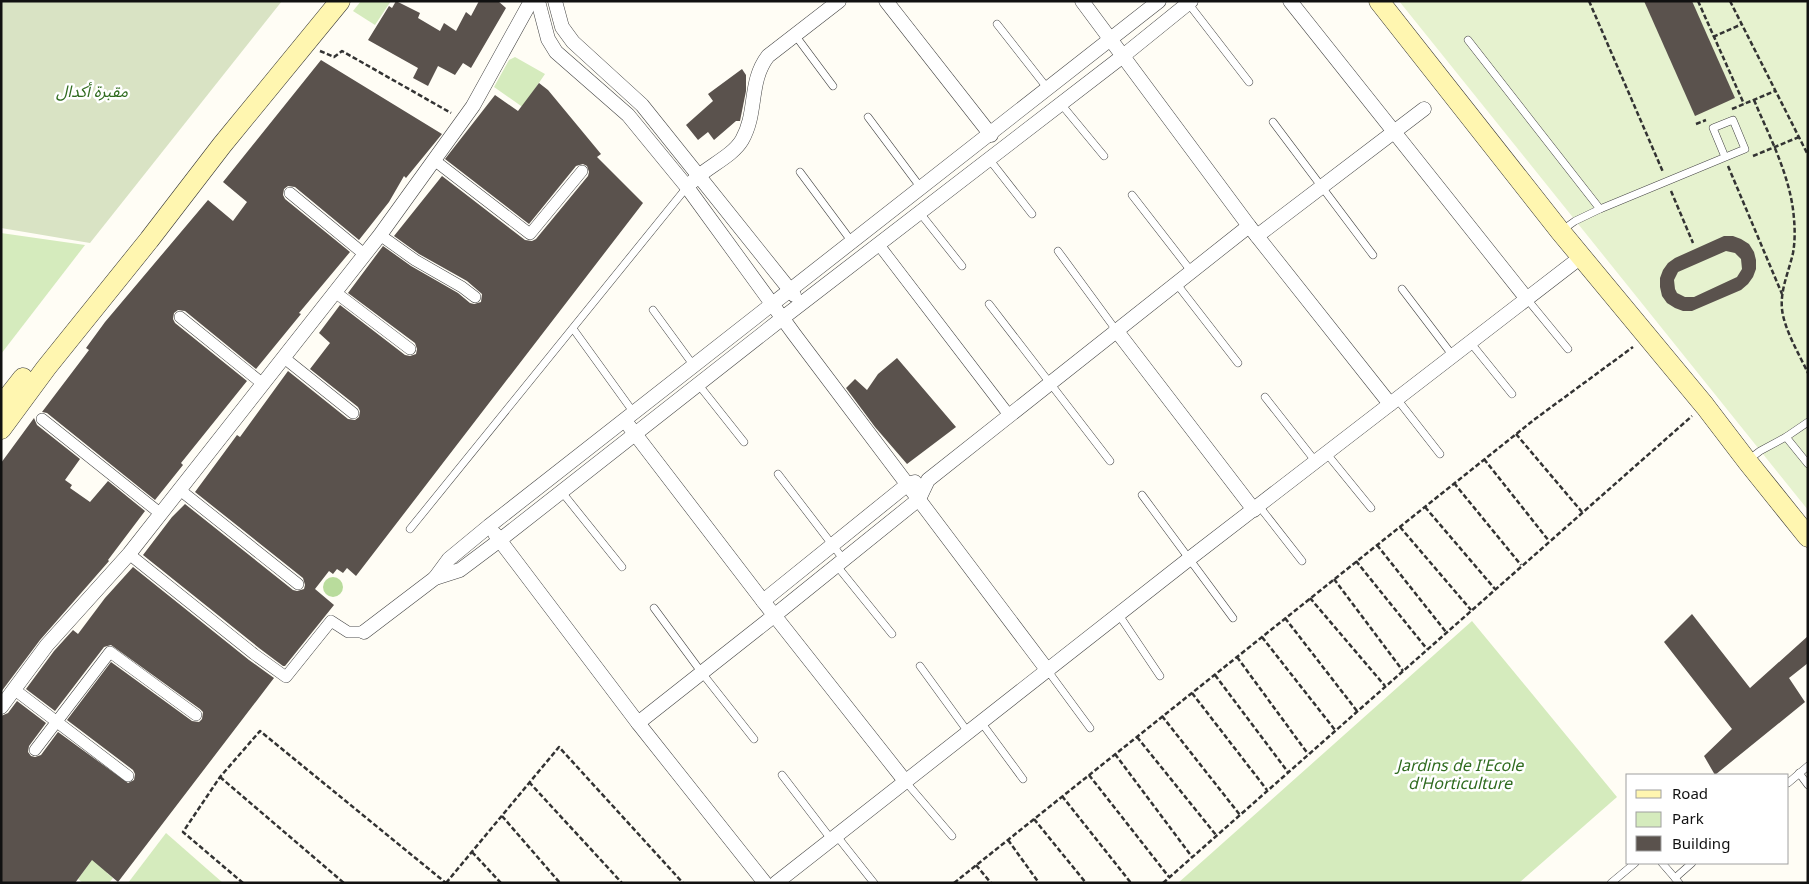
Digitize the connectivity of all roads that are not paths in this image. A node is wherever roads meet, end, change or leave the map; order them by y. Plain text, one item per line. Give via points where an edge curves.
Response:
1 (323, 1) edge
2 (340, 1) edge
3 (555, 1) edge
4 (839, 1) edge
5 (886, 1) edge
6 (1082, 1) edge
7 (1159, 1) edge
8 (1290, 1) edge
9 (1379, 1) edge
10 (1190, 2) edge
11 (539, 3) edge
12 (997, 24) dead end
13 (795, 35) junction
14 (1112, 40) junction
15 (1468, 40) dead end
16 (1123, 56) junction
17 (1249, 82) dead end
18 (833, 86) dead end
19 (1048, 89) junction
20 (1061, 104) junction
21 (1424, 109) dead end
22 (868, 117) dead end
23 (1273, 122) dead end
24 (1393, 132) junction
25 (991, 134) junction
26 (1104, 156) dead end
27 (1725, 157) junction
28 (989, 159) junction
29 (434, 160) junction
30 (582, 171) dead end
31 (800, 172) dead end
32 (698, 176) junction
33 (1321, 186) junction
34 (688, 188) junction
35 (921, 188) junction
36 (290, 193) dead end
37 (1132, 195) dead end
38 (1600, 209) junction
39 (920, 213) junction
40 (1032, 214) dead end
41 (867, 230) junction
42 (1253, 231) junction
43 (1560, 232) junction
44 (380, 234) junction
45 (852, 242) junction
46 (879, 244) junction
47 (1058, 251) dead end
48 (364, 254) junction
49 (1373, 255) dead end
50 (1581, 257) junction
51 (962, 266) dead end
52 (1191, 271) junction
53 (1176, 283) junction
54 (790, 289) junction
55 (1402, 289) dead end
56 (335, 292) junction
57 (475, 297) dead end
58 (1527, 299) junction
59 (773, 303) junction
60 (801, 304) junction
61 (989, 304) dead end
62 (653, 310) dead end
63 (180, 317) dead end
64 (784, 317) junction
65 (574, 330) junction
66 (1116, 330) junction
67 (1470, 342) junction
68 (410, 349) dead end
69 (1568, 349) dead end
70 (1454, 356) junction
71 (283, 357) junction
72 (1238, 363) dead end
73 (694, 366) junction
74 (263, 384) junction
75 (698, 384) junction
76 (1049, 384) junction
77 (1512, 394) dead end
78 (1265, 397) dead end
79 (1394, 401) junction
80 (1, 406) edge
81 (353, 413) dead end
82 (1009, 416) junction
83 (630, 417) junction
84 (42, 419) dead end
85 (1808, 422) edge
86 (1, 429) edge
87 (634, 434) junction
88 (1786, 437) junction
89 (744, 442) dead end
90 (1440, 454) dead end
91 (1321, 458) junction
92 (1110, 461) dead end
93 (1746, 461) junction
94 (1808, 464) edge
95 (778, 474) dead end
96 (928, 480) junction
97 (908, 484) junction
98 (180, 490) junction
99 (562, 491) junction
100 (1142, 495) dead end
101 (919, 499) junction
102 (1257, 508) junction
103 (1371, 508) dead end
104 (161, 514) junction
105 (489, 526) junction
106 (410, 529) dead end
107 (1808, 537) edge
108 (500, 540) junction
109 (832, 544) junction
110 (129, 554) junction
111 (1189, 559) junction
112 (1302, 561) dead end
113 (840, 563) junction
114 (622, 567) dead end
115 (435, 578) junction
116 (298, 584) dead end
117 (763, 601) junction
118 (654, 608) dead end
119 (775, 615) junction
120 (1119, 615) junction
121 (1233, 618) dead end
122 (364, 632) joint
123 (892, 634) dead end
124 (920, 666) dead end
125 (1048, 671) junction
126 (702, 673) junction
127 (1160, 676) dead end
128 (14, 690) junction
129 (1, 707) edge
130 (196, 716) dead end
131 (57, 722) junction
132 (981, 722) junction
133 (638, 723) junction
134 (1090, 728) dead end
135 (968, 732) junction
136 (754, 739) dead end
137 (35, 750) dead end
138 (1808, 766) edge
139 (1799, 773) junction
140 (782, 775) dead end
141 (128, 776) dead end
142 (1023, 779) dead end
143 (905, 781) junction
144 (1789, 782) edge
145 (1808, 785) edge
146 (952, 836) dead end
147 (834, 837) junction
148 (1634, 864) edge
149 (1663, 864) edge
150 (1691, 864) edge
151 (1677, 880) edge
152 (765, 883) edge
153 (776, 883) edge
154 (874, 883) edge
155 (1611, 883) edge

1 - 80 main road
2 - 86 main road via 92,309
3 - 32 street via 562,27 573,42 642,105
4 - 13 street
5 - 25 street
6 - 14 street
7 - 14 street
8 - 24 street
9 - 43 main road
10 - 16 street
10 - 17 lane
11 - 29 street via 522,20 463,120
11 - 34 street via 548,39 556,52 628,115
12 - 19 lane
13 - 18 lane
13 - 32 street via 768,56 761,66 756,76 751,115 741,141
14 - 16 street
14 - 19 street
15 - 38 lane
16 - 20 street
16 - 42 street
19 - 25 street
20 - 26 lane
20 - 28 street
21 - 24 street
22 - 35 lane
23 - 33 lane
24 - 33 street
24 - 58 street
25 - 35 street
27 - 27 lane via 1713,128 1733,120 1745,149
27 - 38 lane
28 - 39 street
28 - 40 lane
29 - 30 street via 530,234
29 - 44 street
31 - 45 lane
32 - 34 street
32 - 54 street
33 - 42 street
33 - 49 lane
34 - 59 street
34 - 65 lane
35 - 41 street
36 - 48 street
37 - 52 lane
38 - 43 lane
39 - 46 street
39 - 51 lane
41 - 45 street
41 - 46 street
42 - 52 street
42 - 79 street
43 - 50 main road
44 - 48 street
44 - 57 street
45 - 54 street
46 - 60 street
46 - 82 street
47 - 66 lane
48 - 56 street
50 - 58 street
50 - 93 main road via 1705,406
52 - 53 street
53 - 66 street
53 - 72 lane
54 - 59 street
54 - 60 street
55 - 70 lane
56 - 68 street
56 - 71 street
58 - 67 street
58 - 69 lane
59 - 64 street
59 - 73 street
60 - 64 street
61 - 76 lane
62 - 73 lane
63 - 74 street
64 - 75 street
64 - 97 street
65 - 83 lane
65 - 106 lane
66 - 76 street
66 - 102 street
67 - 70 street
67 - 77 lane
70 - 79 street
71 - 74 street
71 - 81 street
73 - 83 street
74 - 98 street
75 - 87 street
75 - 89 lane
76 - 82 street
76 - 92 lane
78 - 91 lane
79 - 90 lane
79 - 91 street
82 - 96 street
83 - 87 street
83 - 105 street
84 - 104 street
85 - 88 lane
87 - 99 street
87 - 117 street
88 - 93 lane
88 - 94 lane
91 - 102 street
91 - 103 lane
93 - 107 main road
95 - 109 lane
96 - 97 street
96 - 101 street
97 - 101 street
97 - 109 street
98 - 104 street
98 - 116 street
99 - 108 street
99 - 114 lane
100 - 111 lane
101 - 113 street
101 - 125 street
102 - 111 street
102 - 112 lane
104 - 110 street
105 - 108 street
105 - 115 street via 448,559
108 - 115 street via 460,570
108 - 133 street
109 - 113 lane
109 - 117 street
110 - 122 street via 286,677 330,621 348,632
110 - 128 street via 47,646
111 - 120 street
111 - 121 lane
113 - 119 street
113 - 123 lane
115 - 122 street
117 - 119 street
118 - 126 lane
119 - 126 street
119 - 143 street
120 - 125 street
120 - 127 lane
124 - 135 lane
125 - 132 street
125 - 134 lane
126 - 133 street
126 - 136 lane
128 - 129 street
128 - 131 street
130 - 131 street via 110,652
131 - 137 street
131 - 141 street
132 - 135 street
132 - 142 lane
133 - 152 street
135 - 143 street
138 - 139 lane
139 - 144 lane
139 - 145 lane
140 - 147 lane
143 - 146 lane
143 - 147 street
147 - 153 street
147 - 154 lane
148 - 155 lane
149 - 151 lane
150 - 151 lane

